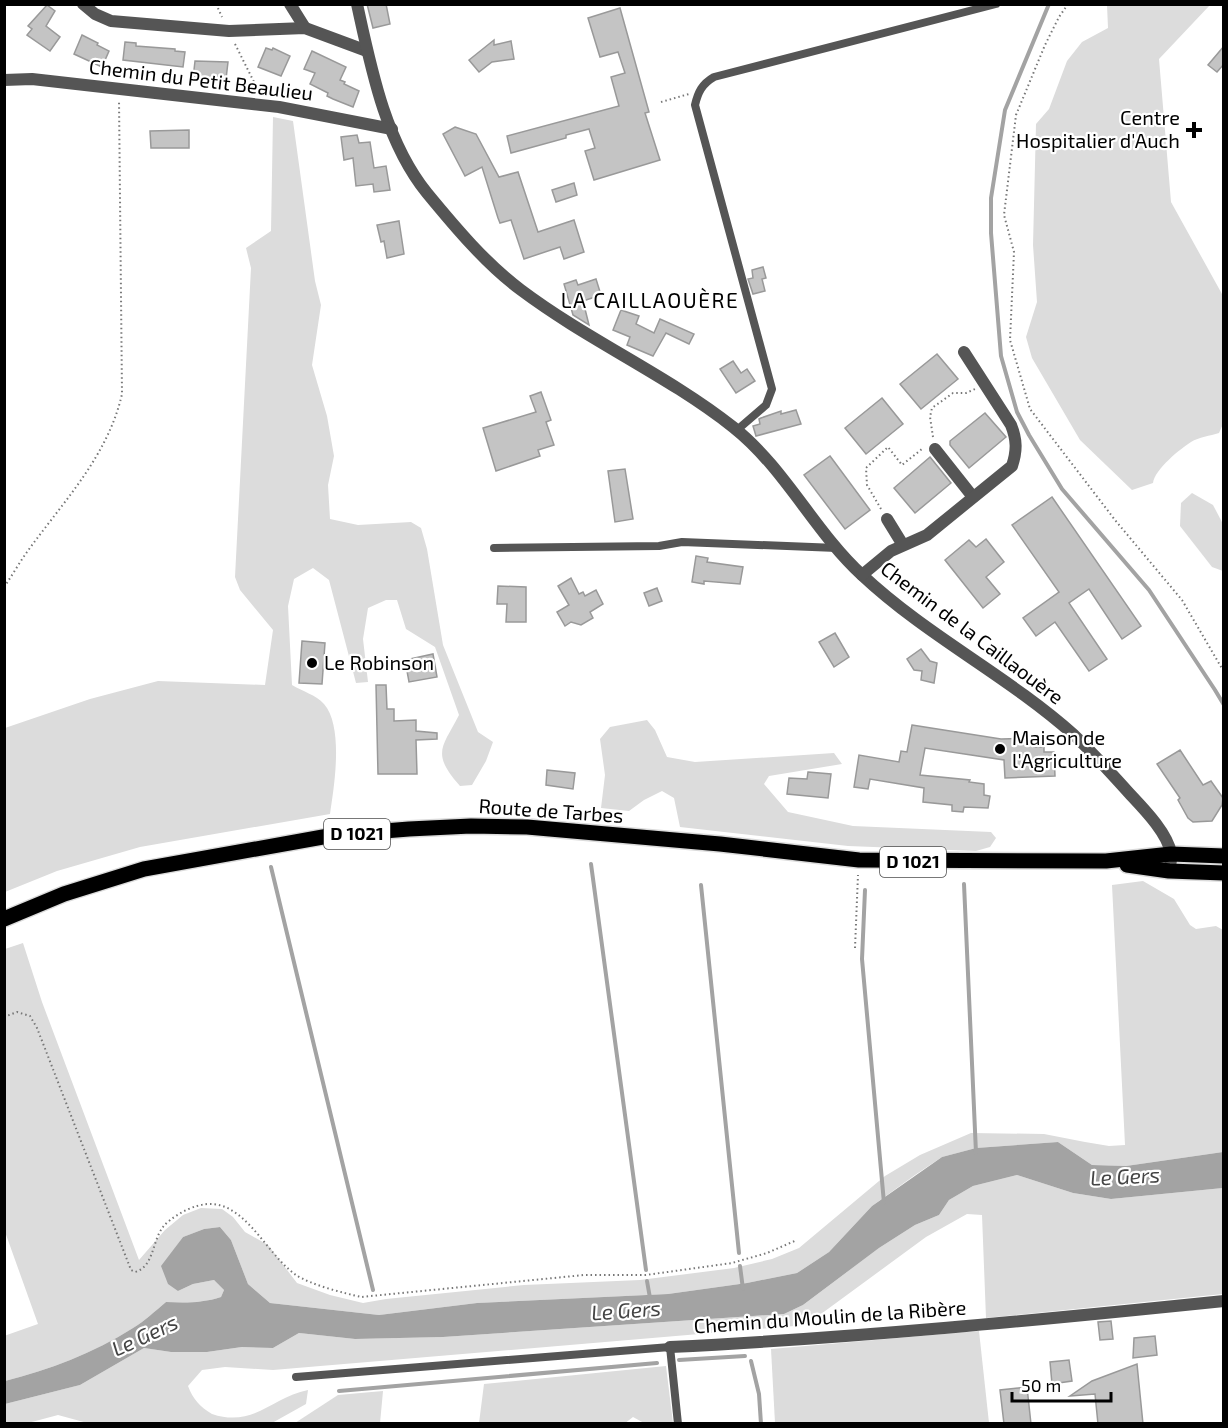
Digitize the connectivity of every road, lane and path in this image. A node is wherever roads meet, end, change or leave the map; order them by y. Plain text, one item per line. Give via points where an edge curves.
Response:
1 (83, 4) edge
2 (216, 4) edge
3 (290, 4) edge
4 (357, 4) edge
5 (996, 4) edge
6 (1068, 4) edge
7 (305, 28) junction
8 (229, 31) junction
9 (367, 51) junction
10 (4, 80) edge
11 (697, 98) junction
12 (119, 100) dead end
13 (661, 102) dead end
14 (266, 106) junction
15 (392, 129) junction
16 (964, 352) dead end
17 (985, 385) junction
18 (737, 430) junction
19 (935, 449) junction
20 (973, 497) junction
21 (887, 519) joint
22 (903, 545) junction
23 (494, 548) dead end
24 (837, 548) junction
25 (862, 575) junction
26 (4, 587) edge
27 (1224, 672) edge
28 (1171, 854) junction
29 (1224, 856) edge
30 (859, 860) junction
31 (1106, 861) junction
32 (1169, 871) junction
33 (1224, 873) edge
34 (4, 919) edge
35 (855, 948) dead end
36 (4, 1017) edge
37 (796, 1240) dead end
38 (1224, 1301) edge
39 (670, 1347) junction
40 (296, 1377) dead end
41 (678, 1424) edge

1 - 8 street via 111,21
2 - 8 path
3 - 7 street
4 - 9 street, Chemin de la Caillaouère
5 - 11 lane via 714,76 705,82
6 - 27 path via 1045,45 1016,115 1004,215 1014,252 1010,340 1030,409 1182,600
7 - 8 street
7 - 9 street
8 - 14 path
9 - 15 street, Chemin de la Caillaouère
10 - 14 street, Chemin du Petit Beaulieu via 32,79
11 - 13 path via 689,94
11 - 18 lane via 695,105 772,389 766,405
12 - 26 path via 122,394 117,414 88,472
14 - 15 street, Chemin du Petit Beaulieu
15 - 18 street, Chemin de la Caillaouère via 425,191 464,236 519,289
16 - 17 street
17 - 19 path via 966,393 953,393 932,408
17 - 20 street via 1011,425 1016,446 1012,466
18 - 24 street, Chemin de la Caillaouère via 787,483
19 - 20 street
19 - 21 path via 924,447 902,465 888,447 866,468 867,485
20 - 22 street via 927,535
21 - 22 street
22 - 25 street
23 - 24 lane via 659,546 682,542
24 - 25 street, Chemin de la Caillaouère
25 - 28 street, Chemin de la Caillaouère via 894,603 1074,735 1147,812
28 - 29 main road, D 1021
28 - 31 main road, Route de Tarbes / D 1021
28 - 32 street
30 - 31 main road, Route de Tarbes / D 1021
30 - 34 main road, Route de Tarbes / D 1021 via 527,827 409,829 334,836 144,869 64,894
30 - 35 path
31 - 32 main road, Route de Tarbes / D 1021
32 - 33 main road, D 1021
36 - 37 path via 17,1012 30,1016 37,1028 135,1272 148,1262 163,1227 182,1212 200,1205 234,1210 274,1256 298,1276 361,1297 584,1275 646,1275 732,1263
38 - 39 street, Chemin du Moulin de la Ribère via 986,1325
39 - 40 lane, Chemin du Moulin de la Ribère
39 - 41 lane

